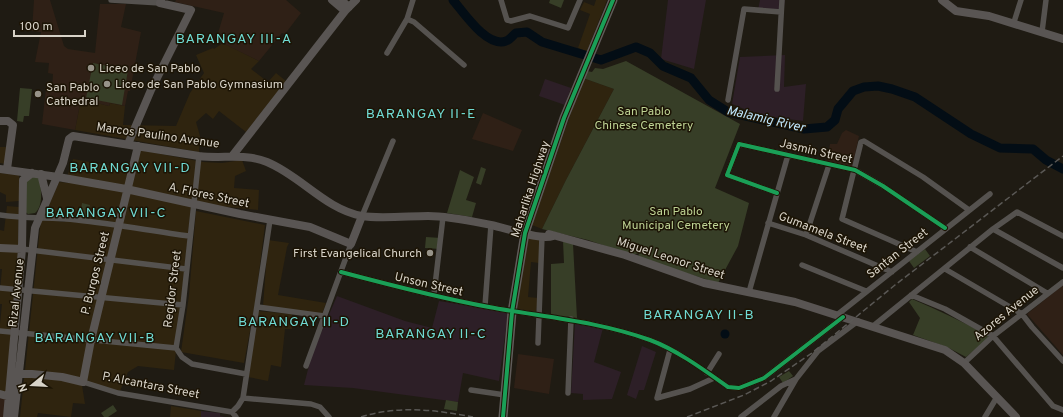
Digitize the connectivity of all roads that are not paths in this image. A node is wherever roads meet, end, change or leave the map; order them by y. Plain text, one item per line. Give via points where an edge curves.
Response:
1 (111, 0) edge
2 (138, 0) edge
3 (332, 0) edge
4 (341, 0) edge
5 (356, 0) edge
6 (413, 0) edge
7 (501, 0) edge
8 (580, 0) edge
9 (613, 0) edge
10 (782, 0) edge
11 (942, 0) edge
12 (1021, 0) edge
13 (1046, 0) edge
14 (161, 1) edge
15 (347, 9) junction
16 (781, 12) junction
17 (407, 19) junction
18 (1014, 22) junction
19 (1042, 32) junction
20 (1063, 39) edge
21 (387, 53) dead end
22 (464, 65) dead end
23 (777, 89) dead end
24 (728, 100) dead end
25 (0, 120) edge
26 (73, 136) joint
27 (394, 141) dead end
28 (128, 144) junction
29 (138, 146) junction
30 (233, 155) junction
31 (788, 155) junction
32 (199, 156) junction
33 (829, 165) junction
34 (3, 169) edge
35 (855, 170) junction
36 (37, 174) junction
37 (23, 176) junction
38 (58, 176) junction
39 (126, 189) junction
40 (777, 193) junction
41 (990, 194) dead end
42 (47, 198) junction
43 (193, 204) junction
44 (969, 210) junction
45 (0, 215) edge
46 (39, 216) junction
47 (362, 216) junction
48 (443, 217) junction
49 (22, 218) junction
50 (270, 220) junction
51 (768, 223) junction
52 (491, 225) junction
53 (118, 226) junction
54 (945, 228) junction
55 (993, 229) junction
56 (523, 231) junction
57 (806, 235) junction
58 (189, 236) junction
59 (542, 236) junction
60 (553, 236) junction
61 (1063, 236) edge
62 (351, 244) junction
63 (970, 247) junction
64 (0, 248) edge
65 (22, 250) junction
66 (33, 251) junction
67 (917, 252) junction
68 (110, 260) junction
69 (802, 265) dead end
70 (1063, 268) edge
71 (186, 269) junction
72 (945, 270) junction
73 (341, 272) junction
74 (892, 272) junction
75 (1063, 282) edge
76 (0, 288) edge
77 (19, 290) junction
78 (28, 290) junction
79 (866, 291) junction
80 (749, 292) junction
81 (1047, 293) junction
82 (434, 294) junction
83 (911, 295) junction
84 (101, 297) junction
85 (183, 305) junction
86 (485, 306) junction
87 (258, 307) junction
88 (512, 312) junction
89 (1022, 314) junction
90 (539, 315) junction
91 (324, 316) junction
92 (840, 316) junction
93 (571, 319) junction
94 (855, 320) junction
95 (872, 327) junction
96 (0, 331) edge
97 (20, 333) junction
98 (993, 336) junction
99 (91, 340) junction
100 (538, 343) dead end
101 (176, 348) junction
102 (670, 350) junction
103 (719, 354) dead end
104 (1063, 361) edge
105 (964, 363) junction
106 (306, 366) dead end
107 (16, 373) junction
108 (707, 373) junction
109 (246, 374) junction
110 (714, 378) junction
111 (796, 379) junction
112 (83, 382) junction
113 (471, 390) dead end
114 (568, 393) dead end
115 (0, 394) edge
116 (505, 395) junction
117 (13, 397) junction
118 (997, 397) junction
119 (243, 398) junction
120 (1063, 410) edge
121 (232, 412) junction
122 (7, 417) edge
123 (14, 417) edge
124 (236, 417) edge
125 (329, 417) edge
126 (503, 417) edge
127 (741, 417) edge
128 (774, 417) edge
129 (985, 417) edge
130 (1016, 417) edge

1 - 2 street
2 - 14 street
3 - 15 street
4 - 15 street
5 - 15 street, Marcos Paulino Avenue
6 - 17 street
7 - 8 street via 507,20 530,16 568,28
9 - 56 main road, Maharlika Highway
10 - 16 street
11 - 18 street via 956,11
12 - 18 street
13 - 19 street
14 - 28 street via 191,10 151,90
15 - 30 street, Marcos Paulino Avenue
16 - 23 street
16 - 24 street via 744,9
17 - 21 street
17 - 22 street via 414,22
18 - 19 street
19 - 20 street
25 - 34 street via 13,125
26 - 28 street, Marcos Paulino Avenue
26 - 38 street, Rizal Avenue via 69,139
27 - 47 street
28 - 29 street, Marcos Paulino Avenue
29 - 32 street, Marcos Paulino Avenue
29 - 39 street, P. Burgos Street
30 - 32 street, Marcos Paulino Avenue via 218,158
30 - 47 street, Miguel Leonor Street via 266,162 285,171 332,204
31 - 33 street, Jasmin Street
31 - 40 street
31 - 40 street, Jasmin Street via 738,144 727,175
32 - 43 street, Regidor Street
33 - 35 street, Jasmin Street
33 - 57 street
34 - 37 street
35 - 44 street via 861,142 864,141 923,177
35 - 54 street, Jasmin Street
35 - 67 street via 842,219
36 - 37 street
36 - 38 street
36 - 42 street
37 - 49 street, Rizal Avenue
38 - 39 street, A. Flores Street
38 - 42 street, Rizal Avenue
39 - 43 street, A. Flores Street
39 - 53 street, P. Burgos Street
40 - 51 street
41 - 44 street, Santan Street
42 - 46 street, Rizal Avenue
43 - 50 street, A. Flores Street
43 - 58 street, Regidor Street
44 - 54 street, Santan Street
45 - 49 street
46 - 49 street
46 - 53 street
46 - 66 street, Rizal Avenue
47 - 48 street, Miguel Leonor Street
47 - 62 street
48 - 52 street, Miguel Leonor Street
48 - 82 street
49 - 65 street, Rizal Avenue
50 - 62 street, A. Flores Street via 310,228
50 - 87 street
51 - 57 street, Gumamela Street
51 - 80 street
52 - 56 street, Miguel Leonor Street
52 - 86 street
53 - 58 street
53 - 68 street, P. Burgos Street
54 - 67 street, Santan Street
55 - 61 street via 1019,212
55 - 63 street
55 - 70 street
56 - 59 street, Miguel Leonor Street
56 - 60 street, Miguel Leonor Street
56 - 88 main road, Maharlika Highway
57 - 74 street, Gumamela Street
58 - 71 street, Regidor Street
59 - 60 street, Miguel Leonor Street
59 - 90 street
60 - 80 street, Miguel Leonor Street via 625,255 704,283
62 - 73 street
63 - 72 street
63 - 81 street
64 - 65 street
65 - 66 street
65 - 77 street, Rizal Avenue
66 - 68 street
66 - 78 street, Rizal Avenue
67 - 74 street, Santan Street
68 - 71 street
68 - 84 street, P. Burgos Street
69 - 79 street
71 - 85 street, Regidor Street
72 - 83 street
72 - 89 street
73 - 82 street, Unson Street
73 - 91 street
74 - 79 street, Santan Street
75 - 81 street, Azores Avenue
76 - 77 street
77 - 78 street
77 - 97 street, Rizal Avenue
78 - 84 street
78 - 97 street, Rizal Avenue
79 - 92 street, Santan Street
80 - 92 street, Miguel Leonor Street via 795,302
81 - 89 street, Azores Avenue
82 - 86 street, Unson Street
83 - 95 street
83 - 98 street via 945,309
84 - 85 street
84 - 99 street, P. Burgos Street
85 - 101 street, Regidor Street
86 - 88 street, Unson Street
87 - 91 street
87 - 109 street
88 - 90 street, Unson Street
88 - 116 main road, Maharlika Highway
89 - 98 street, Azores Avenue
89 - 104 street
90 - 93 street, Unson Street
90 - 100 street
91 - 106 street
92 - 94 street, Miguel Leonor Street
92 - 110 street, Santan Street via 764,378 739,388 728,387
93 - 102 street, Unson Street via 612,328
93 - 114 street
94 - 95 street, Miguel Leonor Street
94 - 111 street via 818,351
95 - 105 street, Miguel Leonor Street via 945,350
96 - 97 street
97 - 99 street
97 - 107 street, Rizal Avenue
98 - 105 street, Azores Avenue
98 - 120 street via 1052,406
99 - 101 street
99 - 112 street, P. Burgos Street
101 - 109 street via 182,357 192,364
102 - 108 street, Santan Street
102 - 110 street via 657,398 690,389
103 - 108 street
105 - 118 street, Miguel Leonor Street
107 - 112 street, P. Alcantara Street via 62,377
107 - 117 street, Rizal Avenue
108 - 110 street, Santan Street
109 - 119 street
111 - 127 street via 781,386
111 - 128 street
112 - 121 street, P. Alcantara Street via 118,393
113 - 116 street
115 - 117 street
116 - 126 main road, Maharlika Highway
117 - 122 street, Rizal Avenue
117 - 123 street, Rizal Avenue
118 - 129 street
118 - 130 street, Miguel Leonor Street
119 - 121 street
119 - 125 street via 311,404 320,407
121 - 124 street

